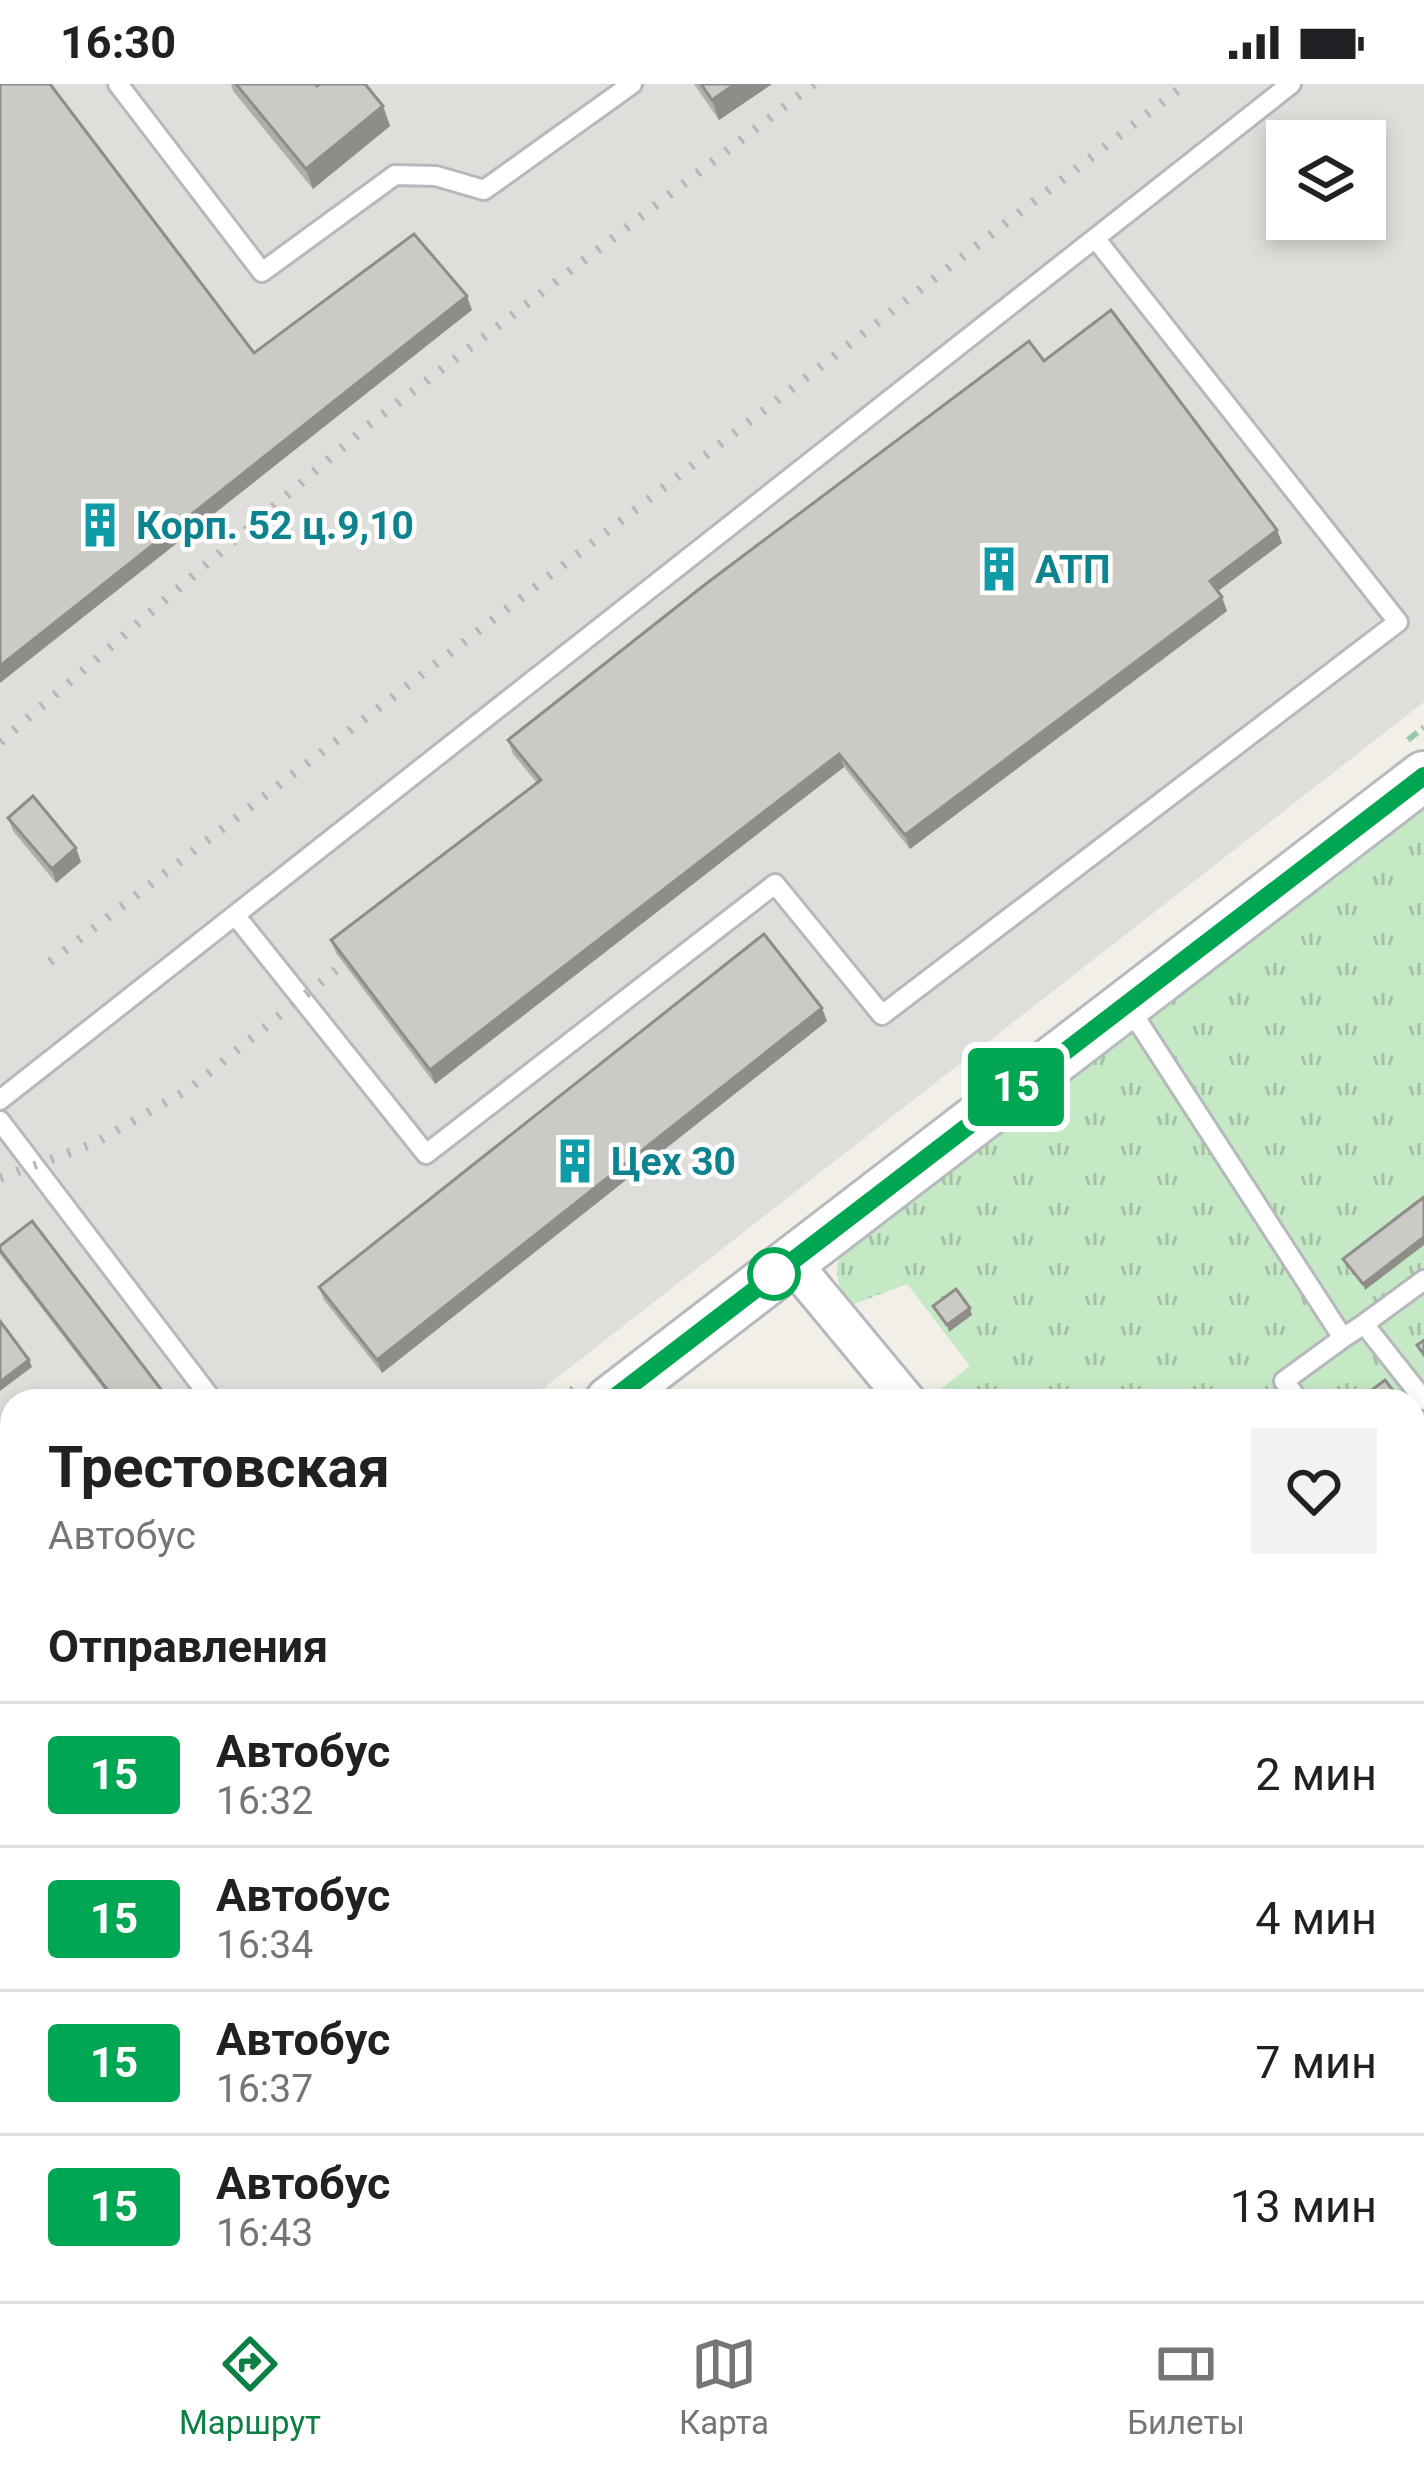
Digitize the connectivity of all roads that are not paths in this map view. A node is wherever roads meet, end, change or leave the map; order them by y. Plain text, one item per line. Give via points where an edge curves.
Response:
1 (118, 84) edge
2 (632, 84) edge
3 (1291, 84) edge
4 (1095, 238) junction
5 (1424, 776) edge
6 (235, 915) junction
7 (1125, 1002) junction
8 (0, 1100) edge
9 (0, 1121) edge
10 (791, 1261) junction
11 (1424, 1280) edge
12 (1364, 1324) junction
13 (1343, 1338) junction
14 (204, 1389) edge
15 (626, 1389) edge
16 (897, 1389) edge
17 (1290, 1389) edge
18 (1415, 1389) edge

1 - 2 lane via 262,272 395,175 484,190
3 - 4 lane
4 - 6 lane
4 - 6 lane via 1398,622 882,1015 775,884 426,1154
5 - 7 main road
6 - 8 lane
7 - 10 main road
7 - 13 lane
9 - 14 lane
10 - 15 main road
10 - 16 street
11 - 12 lane
12 - 13 lane
12 - 18 lane
13 - 17 lane via 1284,1381

